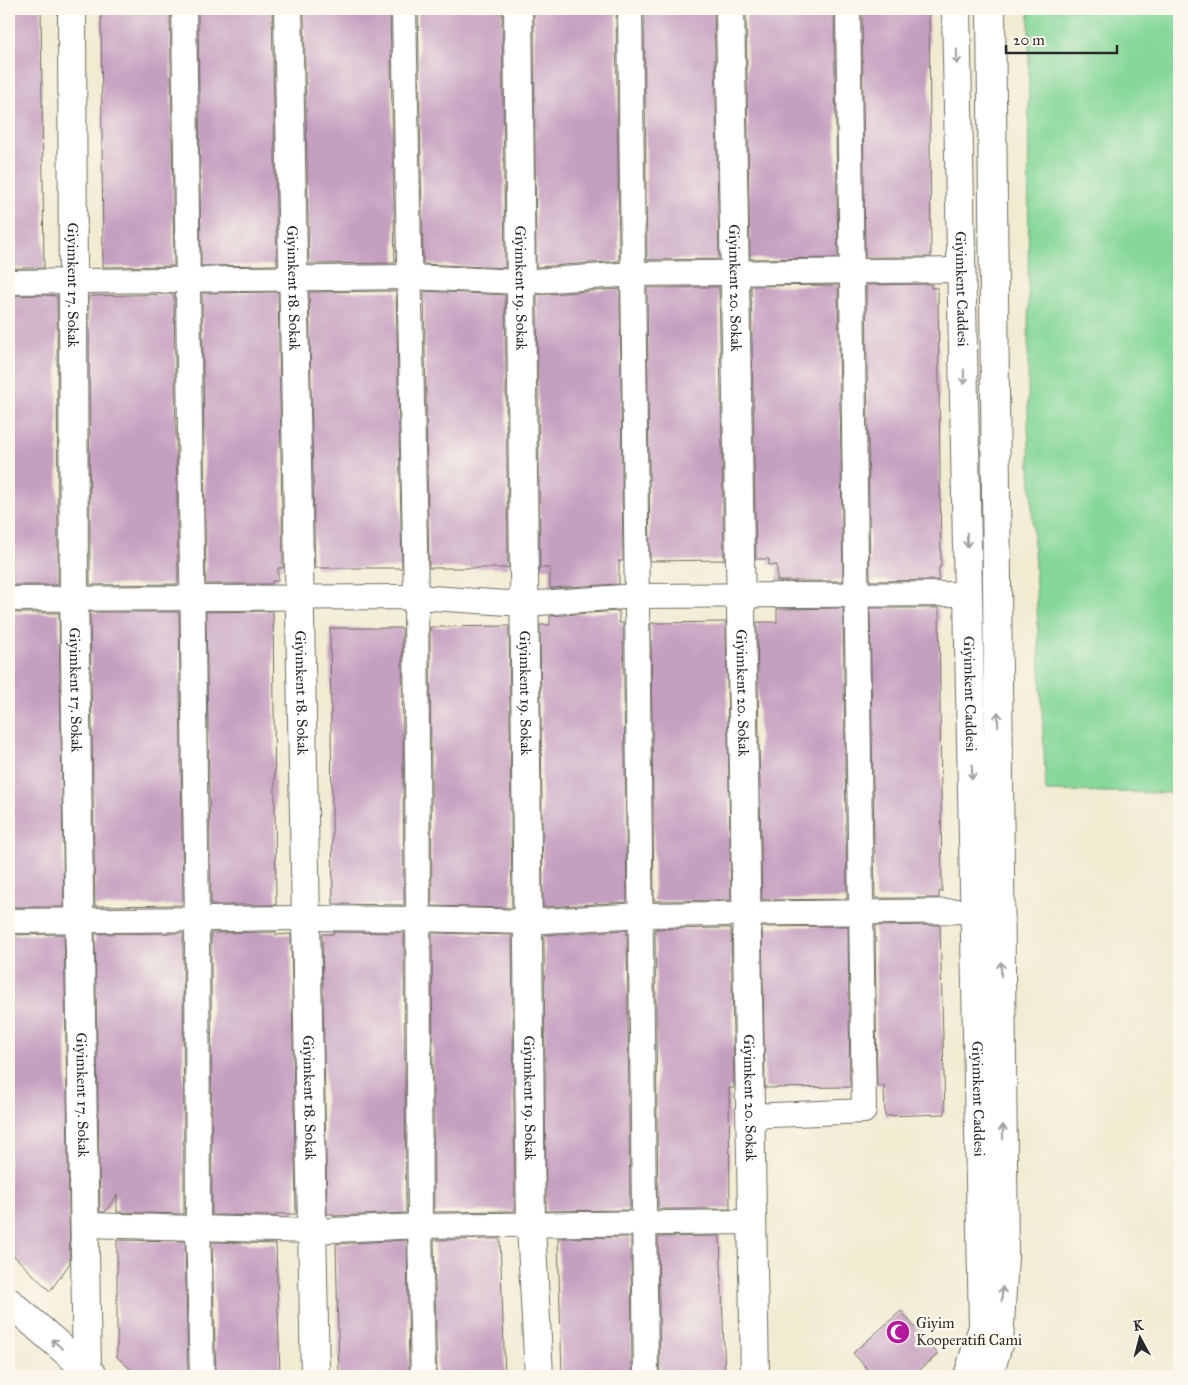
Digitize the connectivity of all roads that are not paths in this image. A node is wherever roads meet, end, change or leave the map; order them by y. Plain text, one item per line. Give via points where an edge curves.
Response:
1 (72, 9) edge
2 (184, 9) edge
3 (288, 9) edge
4 (404, 9) edge
5 (518, 9) edge
6 (630, 9) edge
7 (730, 9) edge
8 (848, 9) edge
9 (956, 9) edge
10 (991, 9) edge
11 (962, 270) junction
12 (852, 271) junction
13 (734, 273) junction
14 (634, 274) junction
15 (409, 276) junction
16 (293, 278) junction
17 (188, 280) junction
18 (73, 281) junction
19 (9, 282) edge
20 (521, 282) junction
21 (968, 594) junction
22 (740, 595) junction
23 (856, 595) junction
24 (637, 596) junction
25 (416, 597) junction
26 (299, 598) junction
27 (9, 599) edge
28 (74, 599) junction
29 (193, 599) junction
30 (525, 604) junction
31 (974, 911) junction
32 (861, 913) junction
33 (746, 914) junction
34 (641, 915) junction
35 (306, 918) junction
36 (197, 919) junction
37 (418, 919) junction
38 (81, 920) junction
39 (9, 921) edge
40 (526, 922) junction
41 (750, 1116) junction
42 (752, 1222) junction
43 (86, 1224) junction
44 (644, 1224) junction
45 (420, 1226) junction
46 (531, 1226) junction
47 (198, 1227) junction
48 (312, 1231) junction
49 (9, 1302) edge
50 (91, 1374) edge
51 (202, 1376) edge
52 (315, 1376) edge
53 (423, 1376) edge
54 (538, 1376) edge
55 (646, 1376) edge
56 (755, 1376) edge
57 (968, 1376) edge
58 (989, 1376) edge

1 - 18 street, Giyimkent 17. Sokak
2 - 17 street
3 - 16 street, Giyimkent 18. Sokak
4 - 15 street
5 - 20 street, Giyimkent 19. Sokak
6 - 14 street
7 - 13 street, Giyimkent 20. Sokak
8 - 12 street
9 -> 11 street, Giyimkent Caddesi
58 -> 10 street, Giyimkent Caddesi via 1000,1341 1004,1256
11 - 12 street
11 -> 21 street, Giyimkent Caddesi
12 - 13 street
12 - 23 street
13 - 14 street
13 - 22 street, Giyimkent 20. Sokak
14 - 20 street
14 - 24 street
15 - 16 street
15 - 20 street
15 - 25 street
16 - 17 street
16 - 26 street, Giyimkent 18. Sokak
17 - 18 street
17 - 29 street
18 - 19 street
18 - 28 street, Giyimkent 17. Sokak
20 - 30 street, Giyimkent 19. Sokak
21 - 23 street
21 -> 31 street, Giyimkent Caddesi
22 - 23 street
22 - 24 street
22 - 33 street, Giyimkent 20. Sokak
23 - 32 street
24 - 30 street
24 - 34 street
25 - 26 street
25 - 30 street
25 - 37 street
26 - 29 street
26 - 35 street, Giyimkent 18. Sokak
27 - 28 street
28 - 29 street
28 - 38 street, Giyimkent 17. Sokak
29 - 36 street
30 - 40 street, Giyimkent 19. Sokak
31 - 32 street
31 - 57 street, Giyimkent Caddesi via 983,1327
32 - 33 street
32 - 41 street via 864,1111
33 - 34 street
33 - 41 street, Giyimkent 20. Sokak
34 - 40 street
34 - 44 street
35 - 36 street
35 - 37 street
35 - 48 street, Giyimkent 18. Sokak
36 - 38 street
36 - 47 street
37 - 40 street
37 - 45 street
38 - 39 street
38 - 43 street, Giyimkent 17. Sokak
40 - 46 street, Giyimkent 19. Sokak
41 - 42 street, Giyimkent 20. Sokak
42 - 44 street
42 - 56 street, Giyimkent 20. Sokak
43 - 47 street
43 - 50 street, Giyimkent 17. Sokak
44 - 46 street
44 - 55 street
45 - 46 street
45 - 48 street
45 - 53 street
46 - 54 street, Giyimkent 19. Sokak
47 - 48 street
47 - 51 street
48 - 52 street, Giyimkent 18. Sokak
50 -> 49 street

